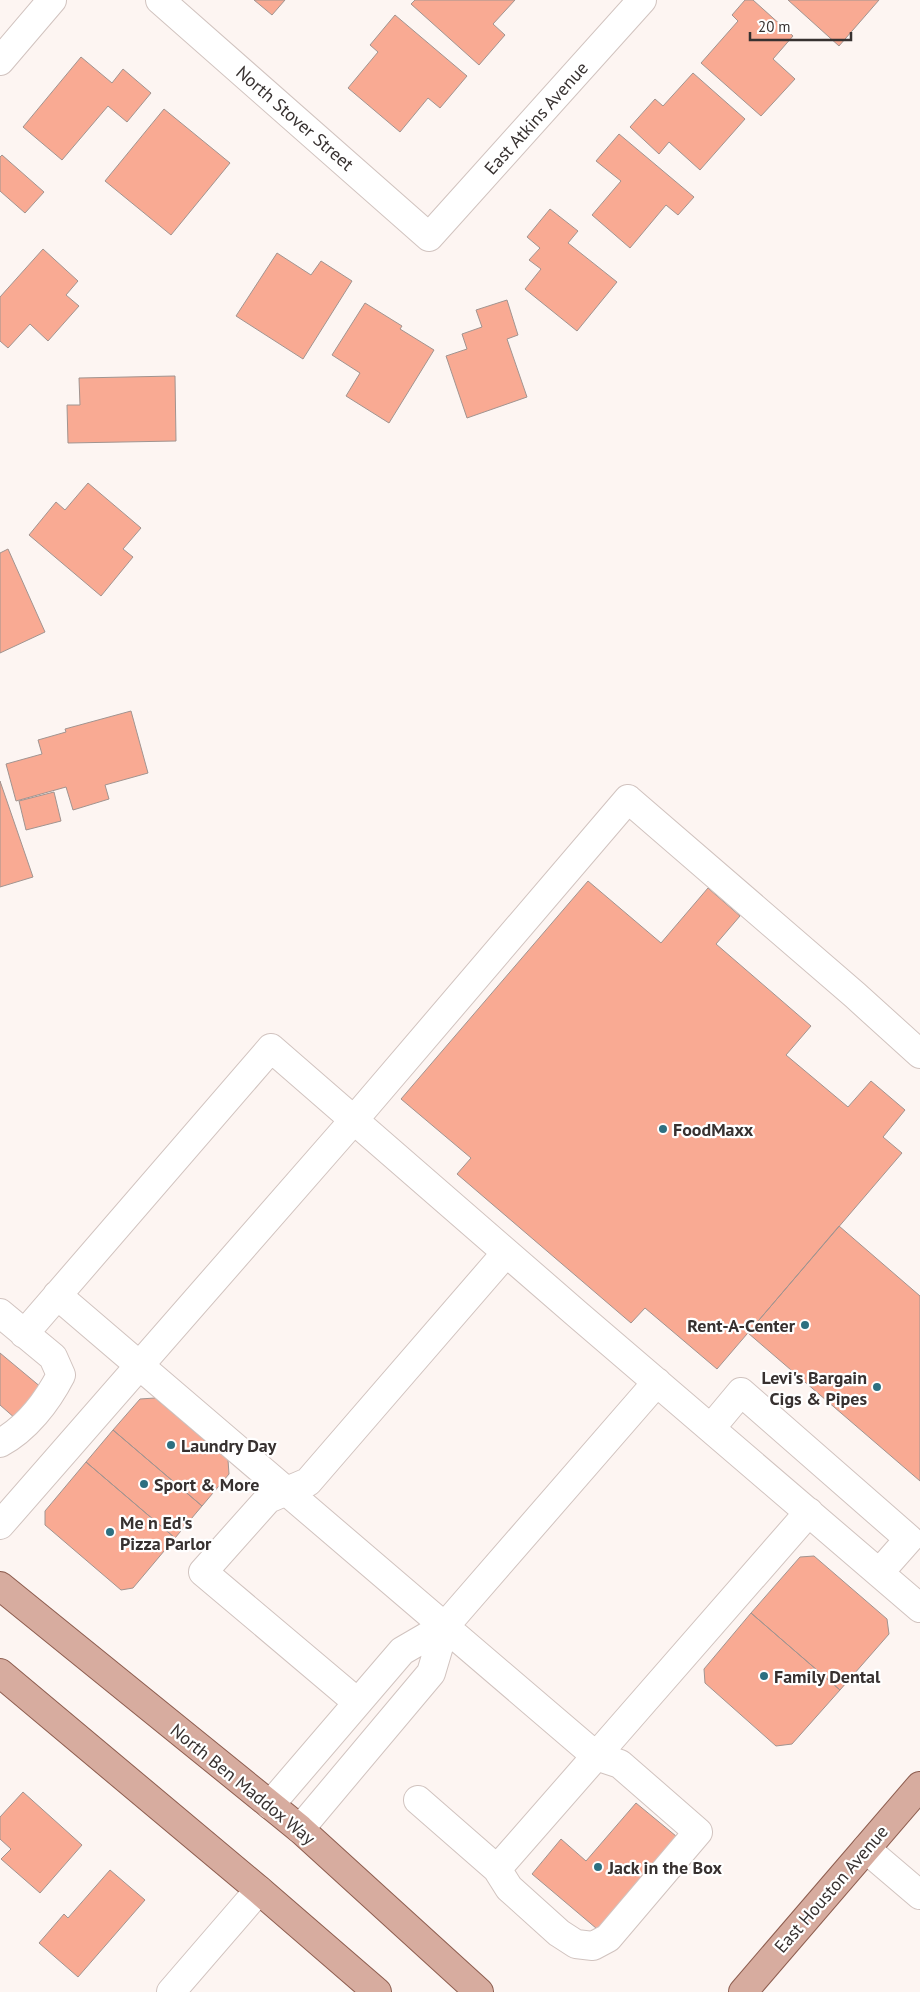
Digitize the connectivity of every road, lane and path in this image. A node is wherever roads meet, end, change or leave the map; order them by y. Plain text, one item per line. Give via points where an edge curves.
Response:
1 (52, 0) edge
2 (160, 0) edge
3 (642, 0) edge
4 (0, 60) edge
5 (429, 237) joint
6 (920, 1054) edge
7 (353, 1121) junction
8 (506, 1253) junction
9 (57, 1295) junction
10 (0, 1313) edge
11 (24, 1334) junction
12 (140, 1366) junction
13 (657, 1382) junction
14 (711, 1428) junction
15 (0, 1443) edge
16 (287, 1490) junction
17 (809, 1512) junction
18 (0, 1526) edge
19 (879, 1573) junction
20 (0, 1586) edge
21 (920, 1608) edge
22 (445, 1626) junction
23 (0, 1673) edge
24 (357, 1702) junction
25 (596, 1756) junction
26 (920, 1786) edge
27 (418, 1800) dead end
28 (270, 1804) junction
29 (300, 1829) junction
30 (866, 1849) junction
31 (497, 1869) junction
32 (259, 1890) junction
33 (920, 1895) edge
34 (171, 1992) edge
35 (377, 1992) edge
36 (479, 1992) edge
37 (743, 1992) edge

1 - 4 street
2 - 5 street, North Stover Street
3 - 5 street, East Atkins Avenue
6 - 7 street via 628,799
7 - 8 street
7 - 9 street via 271,1048
7 - 12 street
8 - 13 street
8 - 16 street via 308,1482
9 - 11 street
9 - 12 street
10 - 11 street
11 - 15 street via 53,1358 61,1375 52,1392 17,1433
12 - 16 street
12 - 18 street
13 - 14 street
13 - 22 street
14 - 17 street
14 - 19 street via 741,1392 909,1539
16 - 22 street
16 - 24 street via 268,1499 203,1572
17 - 19 street
17 - 25 street
19 - 21 street
20 - 28 main road, North Ben Maddox Way
22 - 24 street via 402,1651
22 - 25 street
22 - 29 street via 431,1673
23 - 32 main road
24 - 28 street
25 - 31 street
25 - 31 street via 620,1764 698,1832 608,1938 593,1946 576,1944 509,1888
26 - 30 main road, East Houston Avenue
27 - 31 street
28 - 29 main road, North Ben Maddox Way
29 - 36 main road, North Ben Maddox Way
30 - 33 street
30 - 37 main road, East Houston Avenue
32 - 34 street
32 - 35 main road

